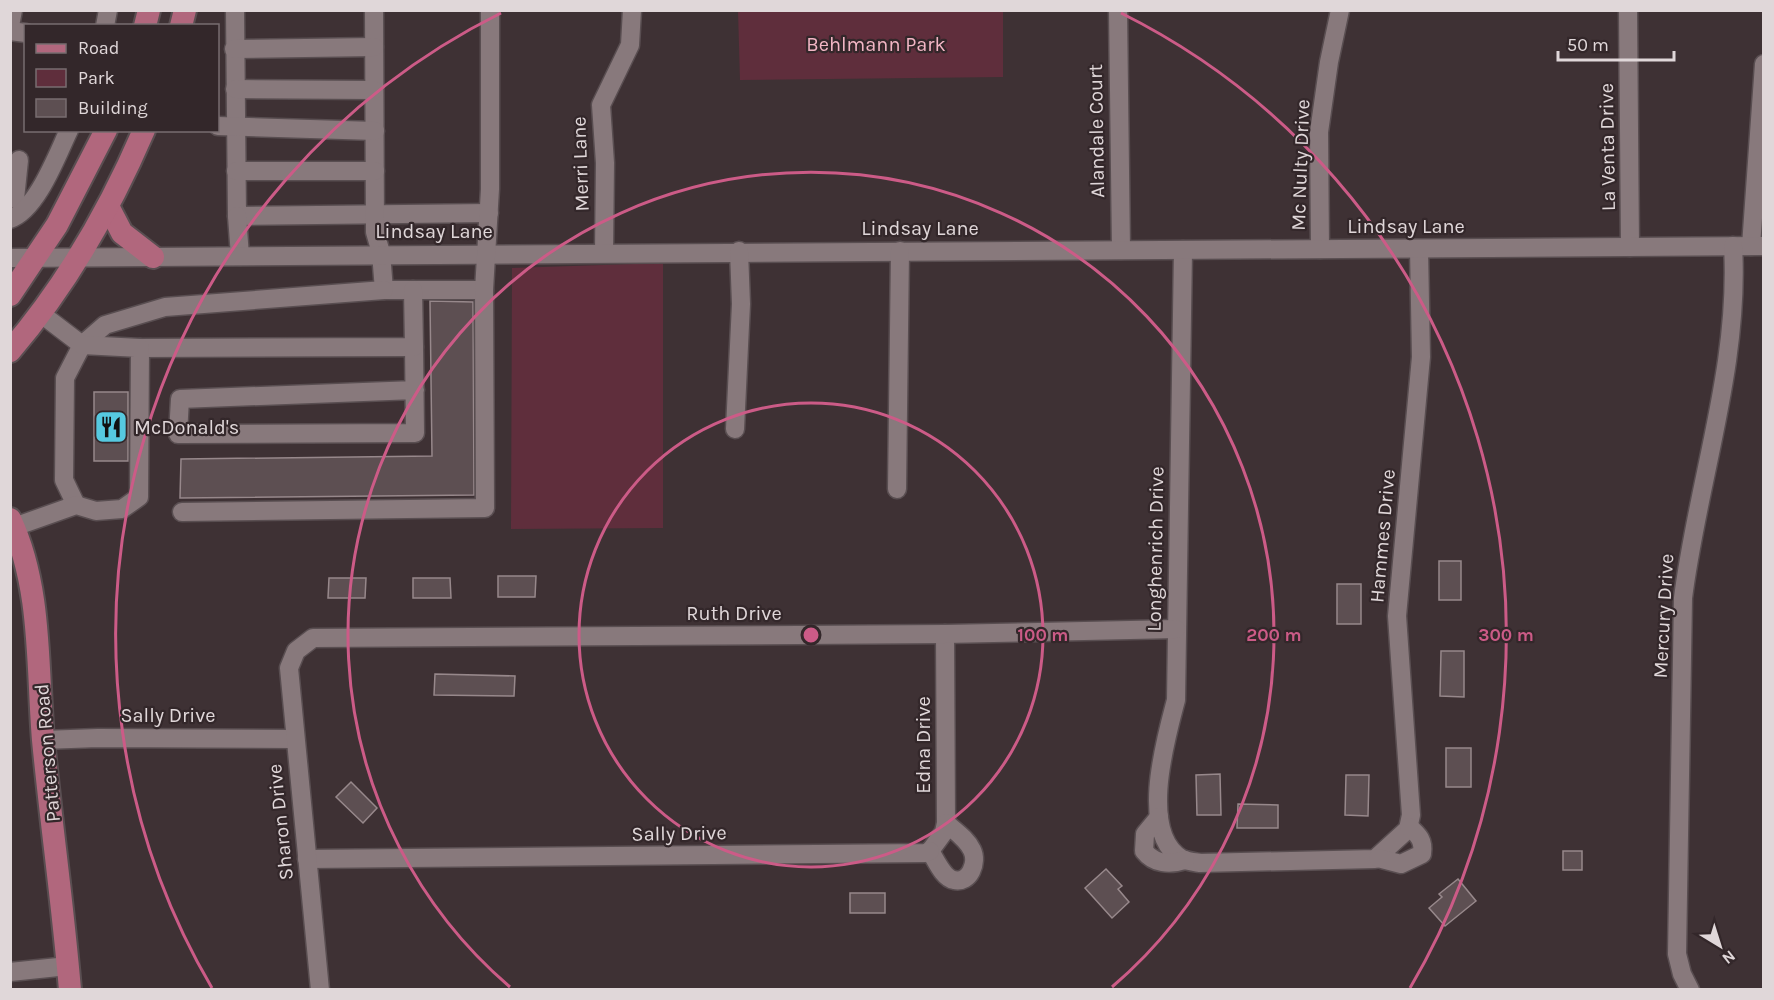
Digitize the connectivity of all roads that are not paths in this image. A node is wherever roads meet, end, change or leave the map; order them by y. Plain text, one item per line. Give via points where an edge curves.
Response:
1 (13, 10) edge
2 (235, 10) edge
3 (374, 10) edge
4 (490, 10) edge
5 (632, 10) edge
6 (1118, 10) edge
7 (1340, 10) edge
8 (1628, 10) edge
9 (10, 26) edge
10 (374, 47) junction
11 (228, 57) edge
12 (1764, 64) edge
13 (235, 89) junction
14 (374, 90) junction
15 (226, 126) edge
16 (375, 131) junction
17 (68, 132) edge
18 (105, 132) edge
19 (143, 132) edge
20 (19, 160) dead end
21 (236, 171) junction
22 (375, 171) junction
23 (15, 199) dead end
24 (108, 206) junction
25 (489, 213) junction
26 (237, 216) junction
27 (375, 216) junction
28 (10, 219) edge
29 (1749, 246) edge
30 (1630, 247) junction
31 (1320, 249) junction
32 (1419, 249) junction
33 (1121, 250) junction
34 (1183, 250) junction
35 (739, 251) junction
36 (900, 251) junction
37 (486, 252) junction
38 (604, 252) junction
39 (381, 254) junction
40 (240, 256) junction
41 (153, 257) junction
42 (10, 258) edge
43 (36, 258) junction
44 (77, 258) junction
45 (384, 290) junction
46 (413, 290) junction
47 (484, 290) junction
48 (10, 295) edge
49 (40, 313) junction
50 (82, 345) junction
51 (414, 347) junction
52 (140, 348) junction
53 (11, 352) edge
54 (415, 390) junction
55 (735, 429) dead end
56 (897, 489) dead end
57 (76, 505) junction
58 (182, 512) dead end
59 (12, 523) edge
60 (1176, 628) junction
61 (945, 634) junction
62 (296, 651) joint
63 (293, 738) junction
64 (44, 740) junction
65 (1159, 817) junction
66 (946, 823) junction
67 (1409, 827) junction
68 (930, 851) junction
69 (1378, 858) junction
70 (307, 859) junction
71 (1185, 860) junction
72 (68, 966) junction
73 (10, 972) edge
74 (70, 990) edge
75 (320, 990) edge
76 (1690, 990) edge

1 - 9 street
2 - 11 street
3 - 10 street
4 - 25 street
5 - 38 street, Merri Lane via 630,45 601,105
6 - 33 street, Alandale Court
7 - 31 street, Mc Nulty Drive via 1319,132
8 - 30 street, La Venta Drive
10 - 11 street
10 - 14 street
11 - 13 street
12 - 29 street, Mercury Drive
13 - 14 street
13 - 15 street
14 - 16 street
15 - 16 street
15 - 21 street
16 - 22 street
17 - 28 street via 28,207
18 - 43 main road via 78,188
19 - 24 main road
20 - 23 street
21 - 22 street
21 - 26 street
22 - 27 street
24 - 41 main road via 122,233
24 - 44 main road
25 - 27 street
25 - 37 street
26 - 27 street
26 - 40 street
27 - 39 street
29 - 30 street, Lindsay Lane
29 - 76 street, Mercury Drive via 1735,274 1725,376 1683,598 1677,954
30 - 32 street, Lindsay Lane
31 - 32 street, Lindsay Lane
31 - 34 street, Lindsay Lane
32 - 67 street, Hammes Drive via 1421,357 1398,616
33 - 34 street, Lindsay Lane
33 - 36 street, Lindsay Lane
34 - 60 street, Longhenrich Drive
35 - 36 street, Lindsay Lane
35 - 38 street, Lindsay Lane
35 - 55 street via 741,304
36 - 56 street
37 - 38 street, Lindsay Lane
37 - 39 street, Lindsay Lane
37 - 47 street
39 - 40 street, Lindsay Lane
39 - 45 street
40 - 41 street, Lindsay Lane
41 - 44 street, Lindsay Lane
42 - 43 street, Lindsay Lane
43 - 44 street, Lindsay Lane
43 - 48 main road
44 - 49 main road
45 - 46 street
45 - 50 street via 165,307 105,325
46 - 47 street
46 - 51 street
47 - 58 street via 485,508
49 - 50 street
49 - 53 main road
50 - 52 street
50 - 57 street via 65,378 64,480
51 - 52 street
51 - 54 street
52 - 57 street via 139,497 122,509 96,511
54 - 54 street via 415,433 178,434 180,399
57 - 59 street
59 - 64 main road, Patterson Road via 32,603
60 - 61 street, Ruth Drive
60 - 65 street, Longhenrich Drive via 1176,700 1160,759
61 - 62 street, Ruth Drive via 313,638
61 - 66 street, Edna Drive
62 - 63 street, Sharon Drive via 288,668
63 - 64 street, Sally Drive
63 - 70 street, Sharon Drive
64 - 72 main road, Patterson Road
65 - 71 street, Longhenrich Drive via 1169,845
65 - 71 street via 1145,834 1144,851 1157,861
66 - 68 street, Edna Drive
66 - 68 street via 972,850 976,860 972,872 954,880
67 - 69 street
67 - 69 street via 1419,835 1422,854 1401,864
68 - 70 street, Sally Drive
69 - 71 street via 1200,863
70 - 75 street, Sharon Drive
72 - 73 street
72 - 74 main road, Patterson Road

